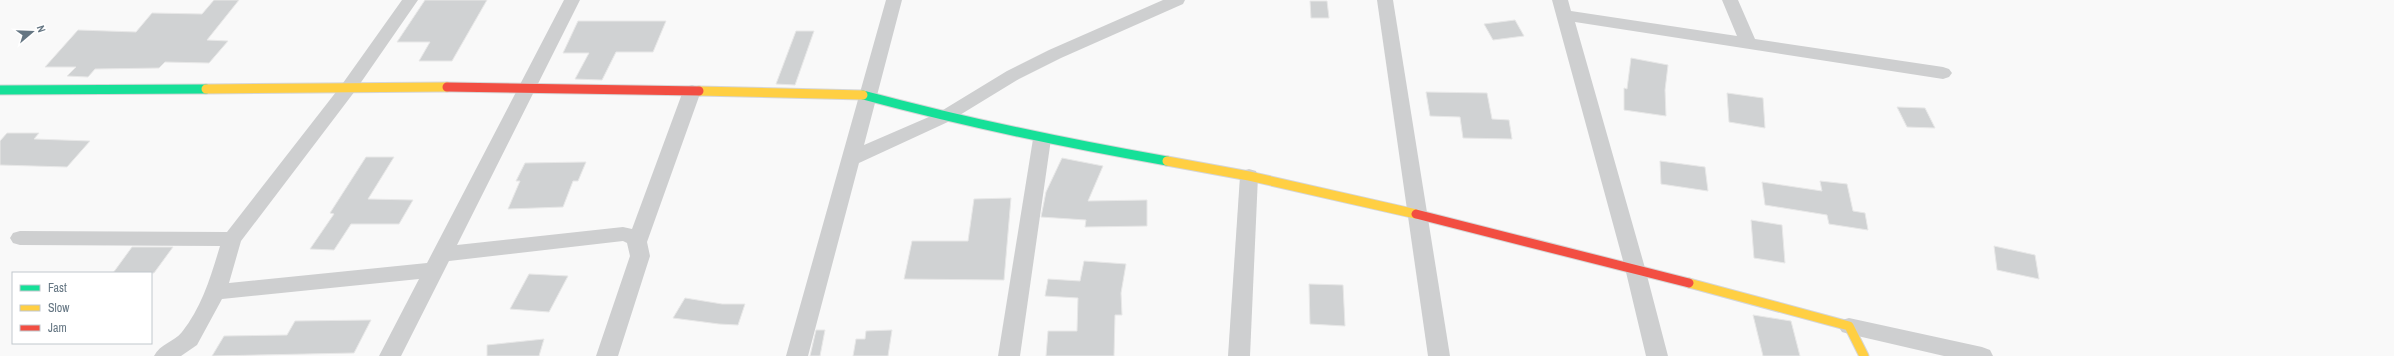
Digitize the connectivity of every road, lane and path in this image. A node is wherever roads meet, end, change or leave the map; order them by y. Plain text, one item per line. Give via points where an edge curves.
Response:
1 (410, 0) edge
2 (572, 0) edge
3 (894, 0) edge
4 (1177, 0) edge
5 (1385, 0) edge
6 (1730, 0) edge
7 (1562, 8) edge
8 (1749, 44) junction
9 (1943, 73) dead end
10 (349, 87) junction
11 (528, 87) junction
12 (0, 90) edge
13 (692, 91) junction
14 (867, 95) junction
15 (944, 117) junction
16 (1042, 139) junction
17 (850, 159) junction
18 (1249, 176) junction
19 (1418, 214) junction
20 (20, 238) dead end
21 (232, 239) junction
22 (637, 242) junction
23 (438, 262) junction
24 (1635, 268) junction
25 (216, 292) junction
26 (1849, 326) junction
27 (166, 356) edge
28 (390, 356) edge
29 (607, 356) edge
30 (797, 356) edge
31 (1009, 356) edge
32 (1239, 356) edge
33 (1439, 356) edge
34 (1657, 356) edge
35 (1864, 356) edge
36 (1982, 356) edge

1 - 10 street
2 - 11 street
3 - 14 street
4 - 15 street via 1013,75
5 - 19 street
6 - 8 street
7 - 8 street
7 - 24 street
8 - 9 street
10 - 11 street
10 - 12 street
10 - 21 street
11 - 13 street
11 - 23 street
13 - 14 street
13 - 22 street
14 - 15 street
14 - 17 street
15 - 16 street
15 - 17 street
16 - 18 street
16 - 31 street
17 - 30 street
18 - 19 street
18 - 32 street
19 - 24 street
19 - 33 street
20 - 21 street
21 - 25 street
22 - 23 street via 636,238 623,234
22 - 29 street via 640,256
23 - 25 street
23 - 28 street
24 - 26 street
24 - 34 street
25 - 27 street via 189,339
26 - 35 street
26 - 36 street

